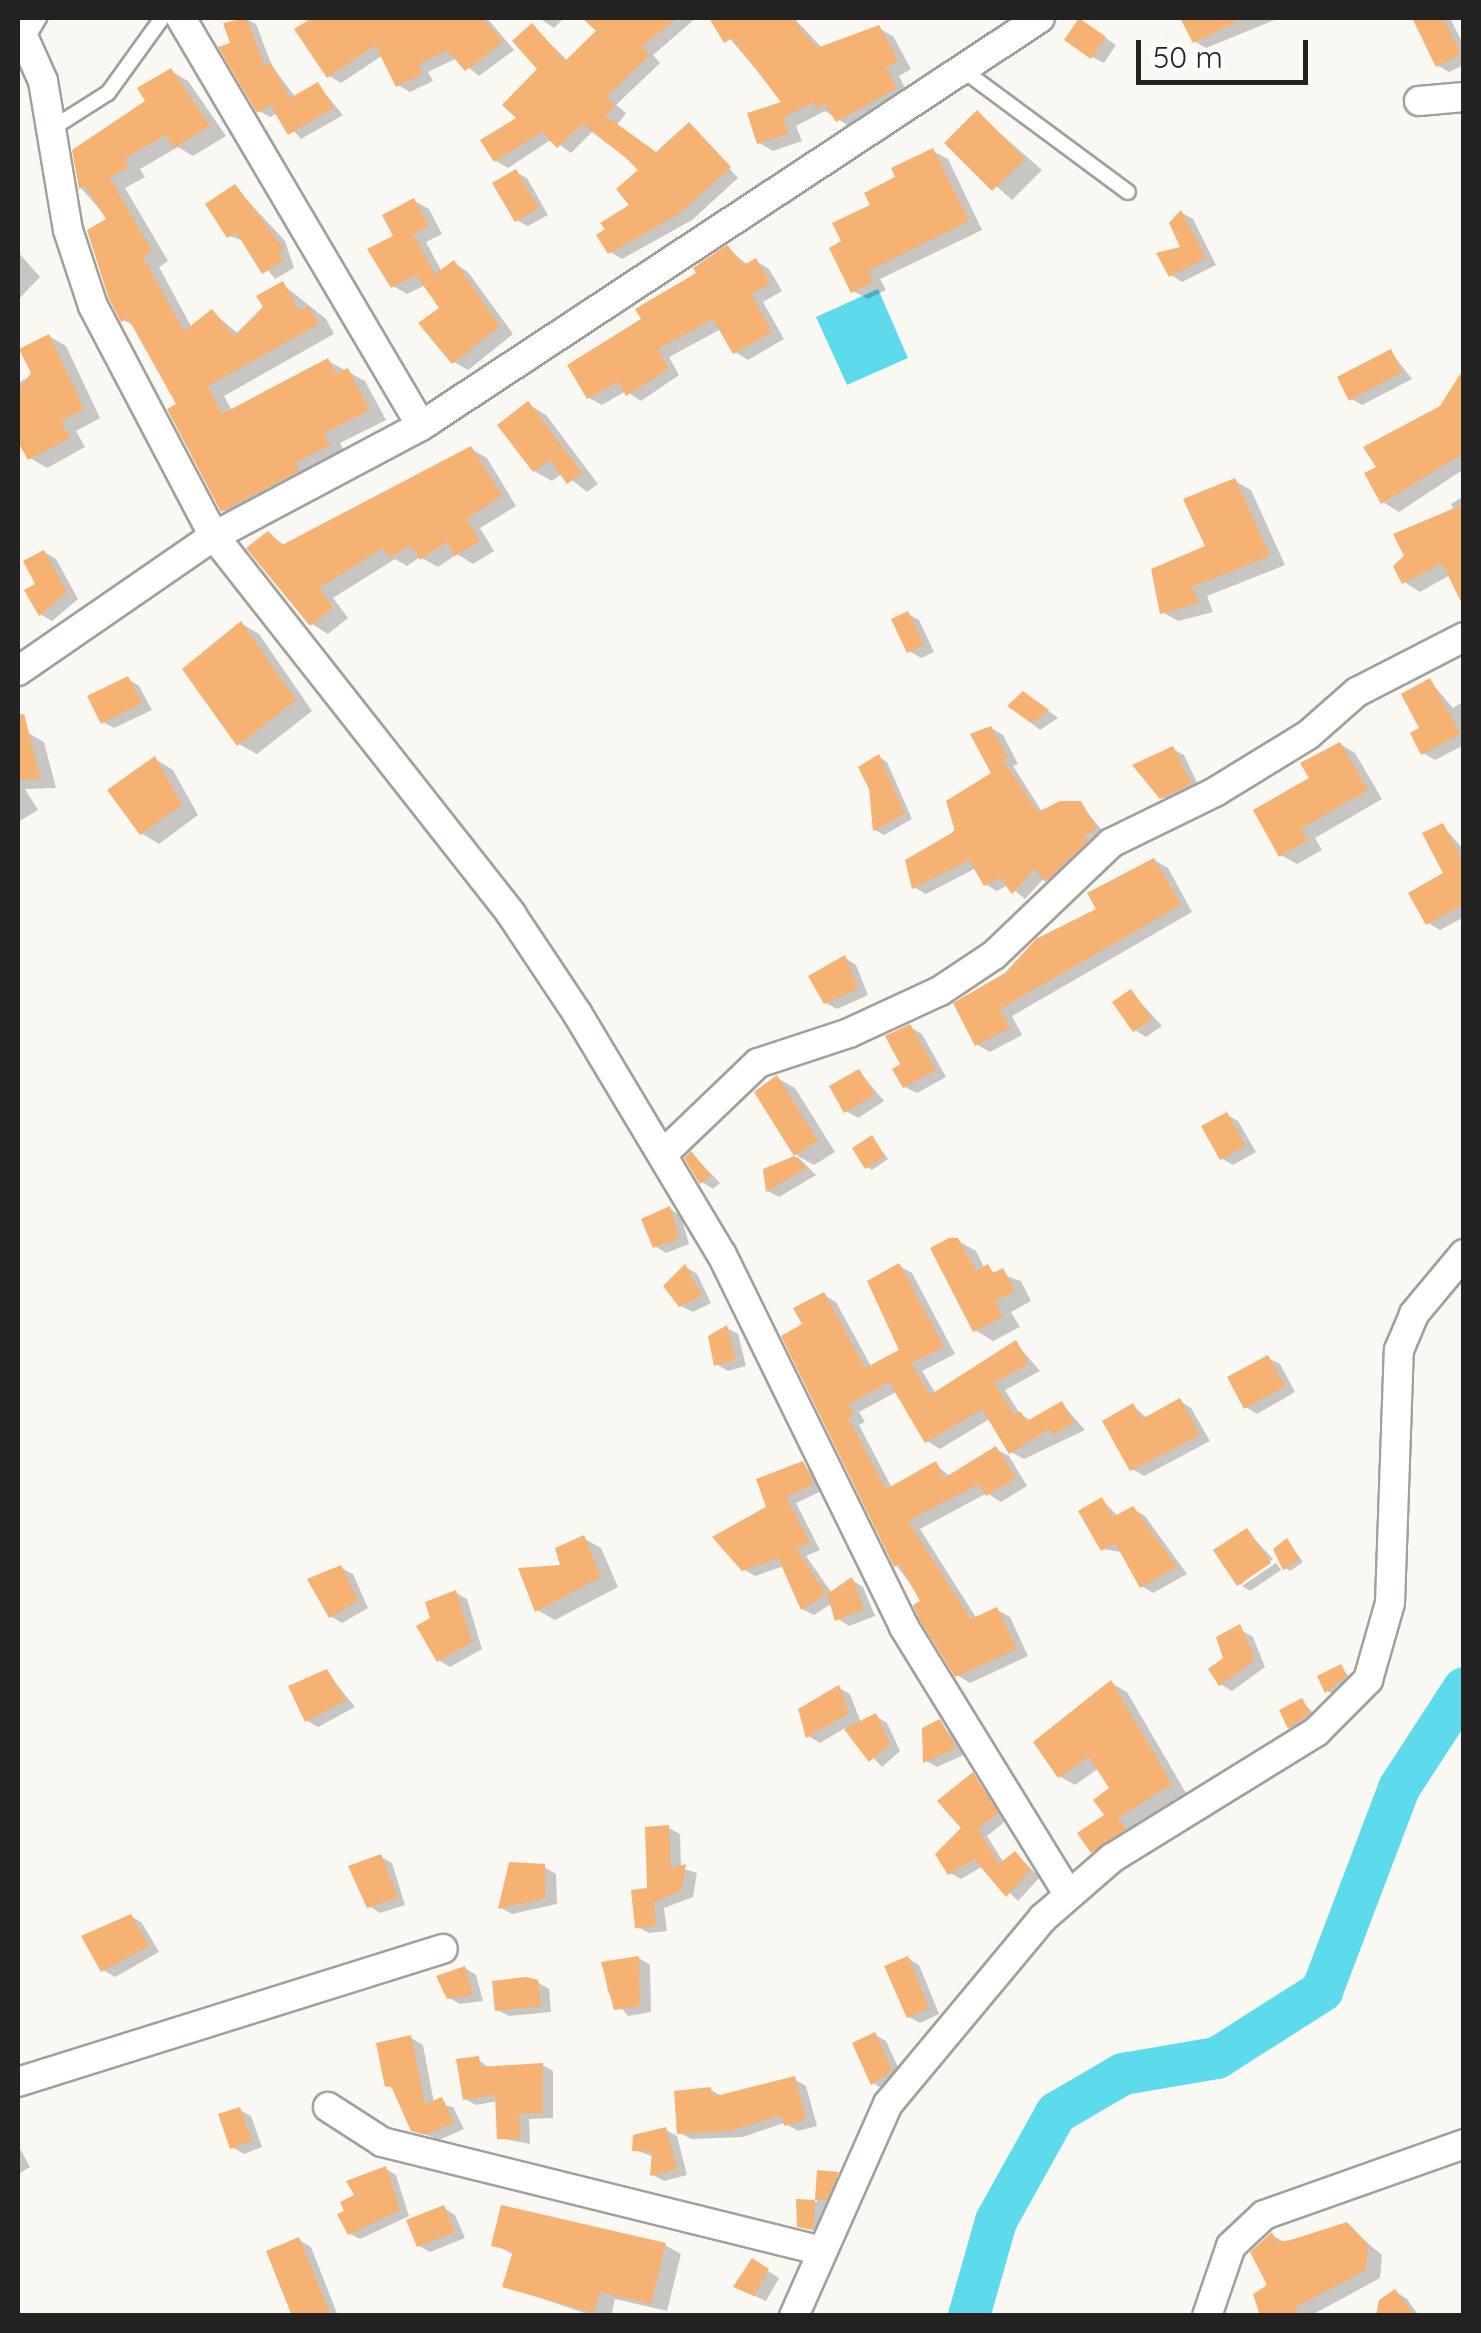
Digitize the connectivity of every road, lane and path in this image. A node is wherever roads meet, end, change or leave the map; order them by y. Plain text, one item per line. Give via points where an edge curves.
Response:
1 (162, 18) edge
2 (181, 18) edge
3 (1040, 18) edge
4 (28, 27) edge
5 (958, 66) junction
6 (1464, 97) edge
7 (1419, 101) dead end
8 (51, 129) junction
9 (1128, 192) dead end
10 (421, 426) junction
11 (214, 536) junction
12 (1464, 637) edge
13 (18, 670) edge
14 (664, 1153) junction
15 (1464, 1254) edge
16 (1067, 1892) junction
17 (443, 1949) dead end
18 (18, 2082) edge
19 (328, 2107) dead end
20 (1464, 2144) edge
21 (819, 2250) junction
22 (794, 2316) edge
23 (1207, 2316) edge

1 - 8 lane via 108,92
2 - 10 street
3 - 5 street
4 - 8 street
5 - 9 lane
5 - 10 street
6 - 7 street
8 - 11 street via 68,230 92,306
10 - 11 street
11 - 13 street
11 - 14 street via 511,914
12 - 14 street via 1356,692 1308,735 1215,792 1111,843 994,954 940,991 758,1063
14 - 16 street via 722,1255 904,1627
15 - 16 street via 1414,1314 1399,1350 1390,1602 1368,1680 1316,1732
16 - 21 street via 888,2104
17 - 18 street
19 - 21 street via 382,2142
20 - 23 street via 1264,2215 1230,2246
21 - 22 street

